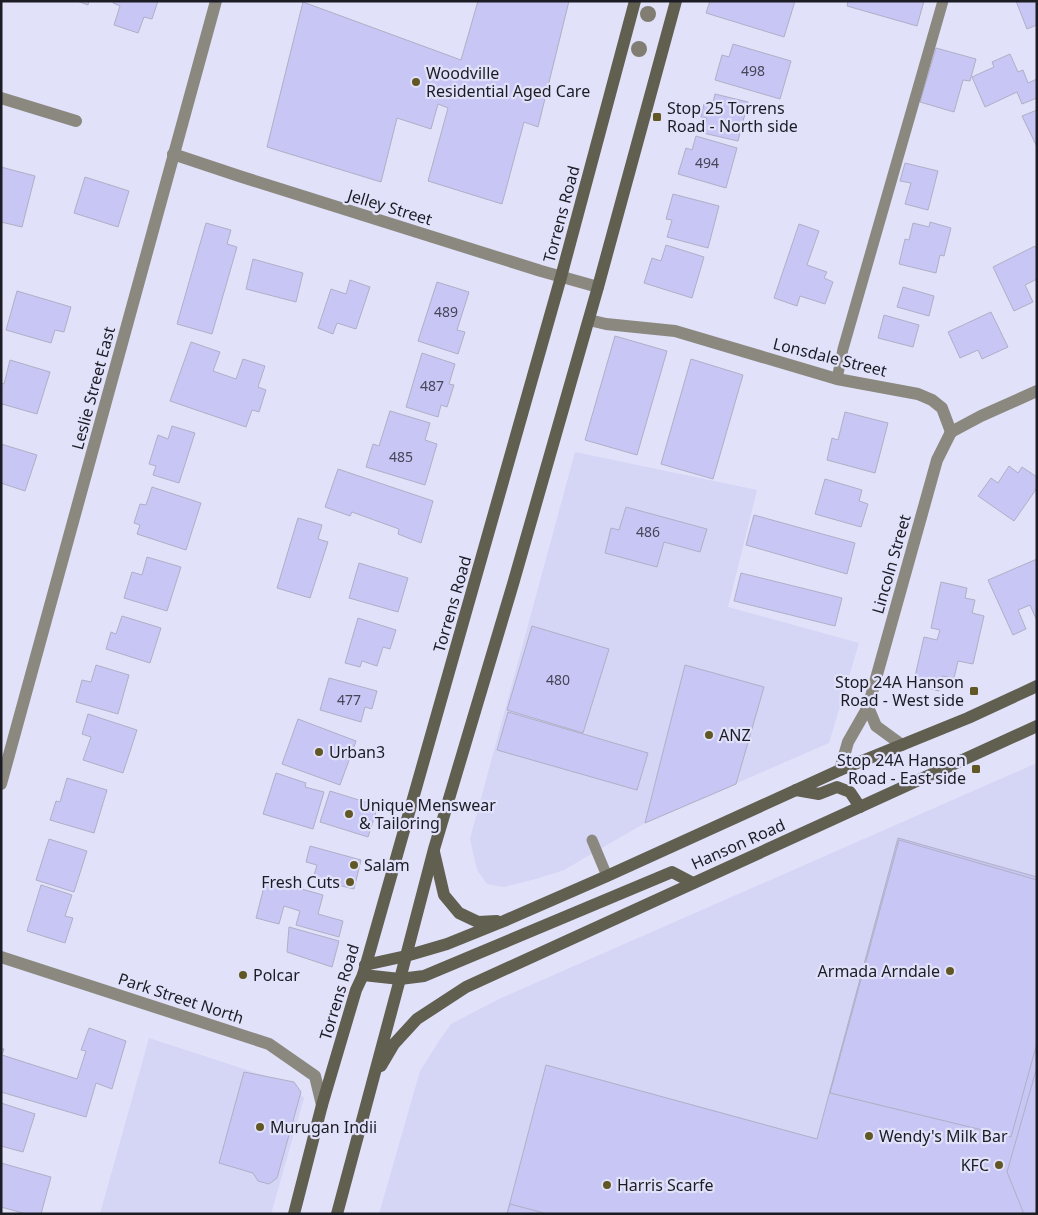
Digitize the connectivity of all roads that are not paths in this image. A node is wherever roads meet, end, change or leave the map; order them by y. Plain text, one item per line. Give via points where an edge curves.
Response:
1 (216, 1) edge
2 (635, 1) edge
3 (676, 1) edge
4 (943, 1) edge
5 (1, 98) edge
6 (76, 121) dead end
7 (174, 154) junction
8 (561, 277) junction
9 (598, 287) junction
10 (589, 320) junction
11 (837, 379) junction
12 (1037, 391) edge
13 (951, 432) junction
14 (1037, 686) edge
15 (868, 707) junction
16 (1037, 726) edge
17 (902, 744) junction
18 (840, 770) junction
19 (1, 784) edge
20 (796, 790) junction
21 (860, 807) junction
22 (592, 840) dead end
23 (434, 849) junction
24 (607, 876) junction
25 (693, 883) junction
26 (504, 921) junction
27 (406, 956) junction
28 (1, 957) edge
29 (364, 970) junction
30 (400, 979) junction
31 (372, 1082) junction
32 (322, 1105) junction
33 (294, 1214) edge
34 (336, 1214) edge

1 - 7 street, Leslie Street East
2 - 8 main road, Torrens Road
3 - 9 main road
4 - 11 lane
5 - 6 street
7 - 8 street, Jelley Street
7 - 19 street, Leslie Street East
8 - 9 street, Jelley Street
8 - 29 main road, Torrens Road
9 - 10 main road
10 - 11 street, Lonsdale Street via 675,331
10 - 23 main road
11 - 13 street, Lonsdale Street via 918,394 932,400 942,408
12 - 13 street
13 - 15 street, Lincoln Street via 937,460
14 - 17 main road, Hanson Road
15 - 17 street via 876,726
15 - 18 street, Lincoln Street via 848,742
16 - 21 main road, Hanson Road
17 - 18 main road, Hanson Road
18 - 20 main road, Hanson Road
20 - 21 main road via 819,794 837,787 850,792
20 - 24 main road, Hanson Road
21 - 25 main road, Hanson Road
22 - 24 lane
23 - 26 main road via 444,895 459,913 478,922
23 - 27 main road
24 - 26 main road, Hanson Road
25 - 30 main road, Hanson Road via 672,872 424,976
25 - 31 main road via 466,987 417,1019 394,1044
26 - 27 main road, Hanson Road
27 - 29 main road, Hanson Road
27 - 30 main road
28 - 32 street, Park Street North via 270,1044 315,1076
29 - 30 main road, Hanson Road
29 - 32 main road, Torrens Road
30 - 31 main road
31 - 34 main road
32 - 33 main road, Torrens Road

